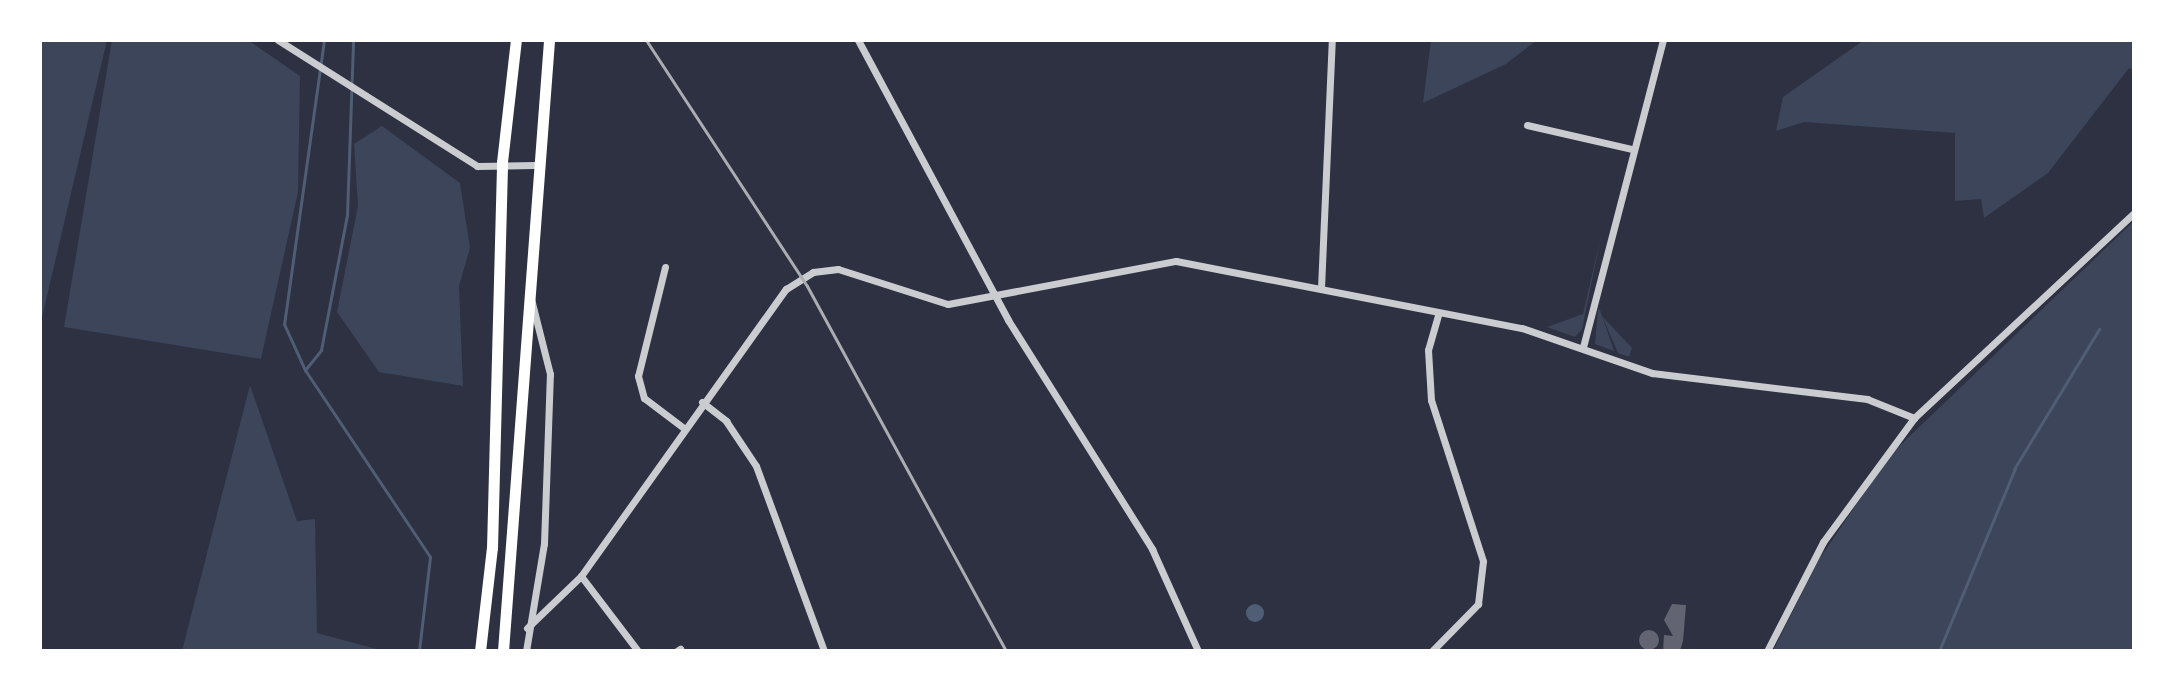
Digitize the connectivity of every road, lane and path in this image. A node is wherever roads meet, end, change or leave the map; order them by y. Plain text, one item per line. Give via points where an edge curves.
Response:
1 (278, 40) edge
2 (516, 40) edge
3 (549, 40) edge
4 (869, 40) edge
5 (1332, 40) edge
6 (1664, 40) edge
7 (858, 42) edge
8 (1527, 125) dead end
9 (1632, 149) junction
10 (502, 162) junction
11 (534, 165) junction
12 (2134, 213) edge
13 (665, 267) dead end
14 (1321, 288) junction
15 (526, 290) junction
16 (997, 300) junction
17 (1438, 314) junction
18 (1583, 347) junction
19 (702, 402) junction
20 (1914, 418) junction
21 (685, 429) junction
22 (581, 576) junction
23 (527, 628) junction
24 (480, 651) edge
25 (503, 651) edge
26 (526, 651) edge
27 (638, 651) edge
28 (824, 651) edge
29 (1198, 651) edge
30 (1432, 651) edge
31 (1767, 651) edge

1 - 10 street via 477,166
2 - 10 highway
3 - 11 highway
4 - 7 street
5 - 14 street
6 - 9 street
7 - 16 street
8 - 9 street
9 - 18 street
10 - 11 street
10 - 24 highway via 492,548
11 - 15 highway
12 - 20 street
13 - 21 street via 638,376 644,398
14 - 16 street via 1176,261
14 - 17 street
15 - 23 street via 550,374 544,544
15 - 25 highway
16 - 19 street via 948,304 838,269 813,272 786,289
16 - 29 street via 1152,549
17 - 18 street
17 - 30 street via 1428,350 1431,400 1483,561 1478,604
18 - 20 street via 1652,373 1867,399
19 - 21 street
19 - 28 street via 726,421 756,466
20 - 31 street via 1823,542
21 - 22 street
22 - 23 street
22 - 27 street
23 - 26 street

